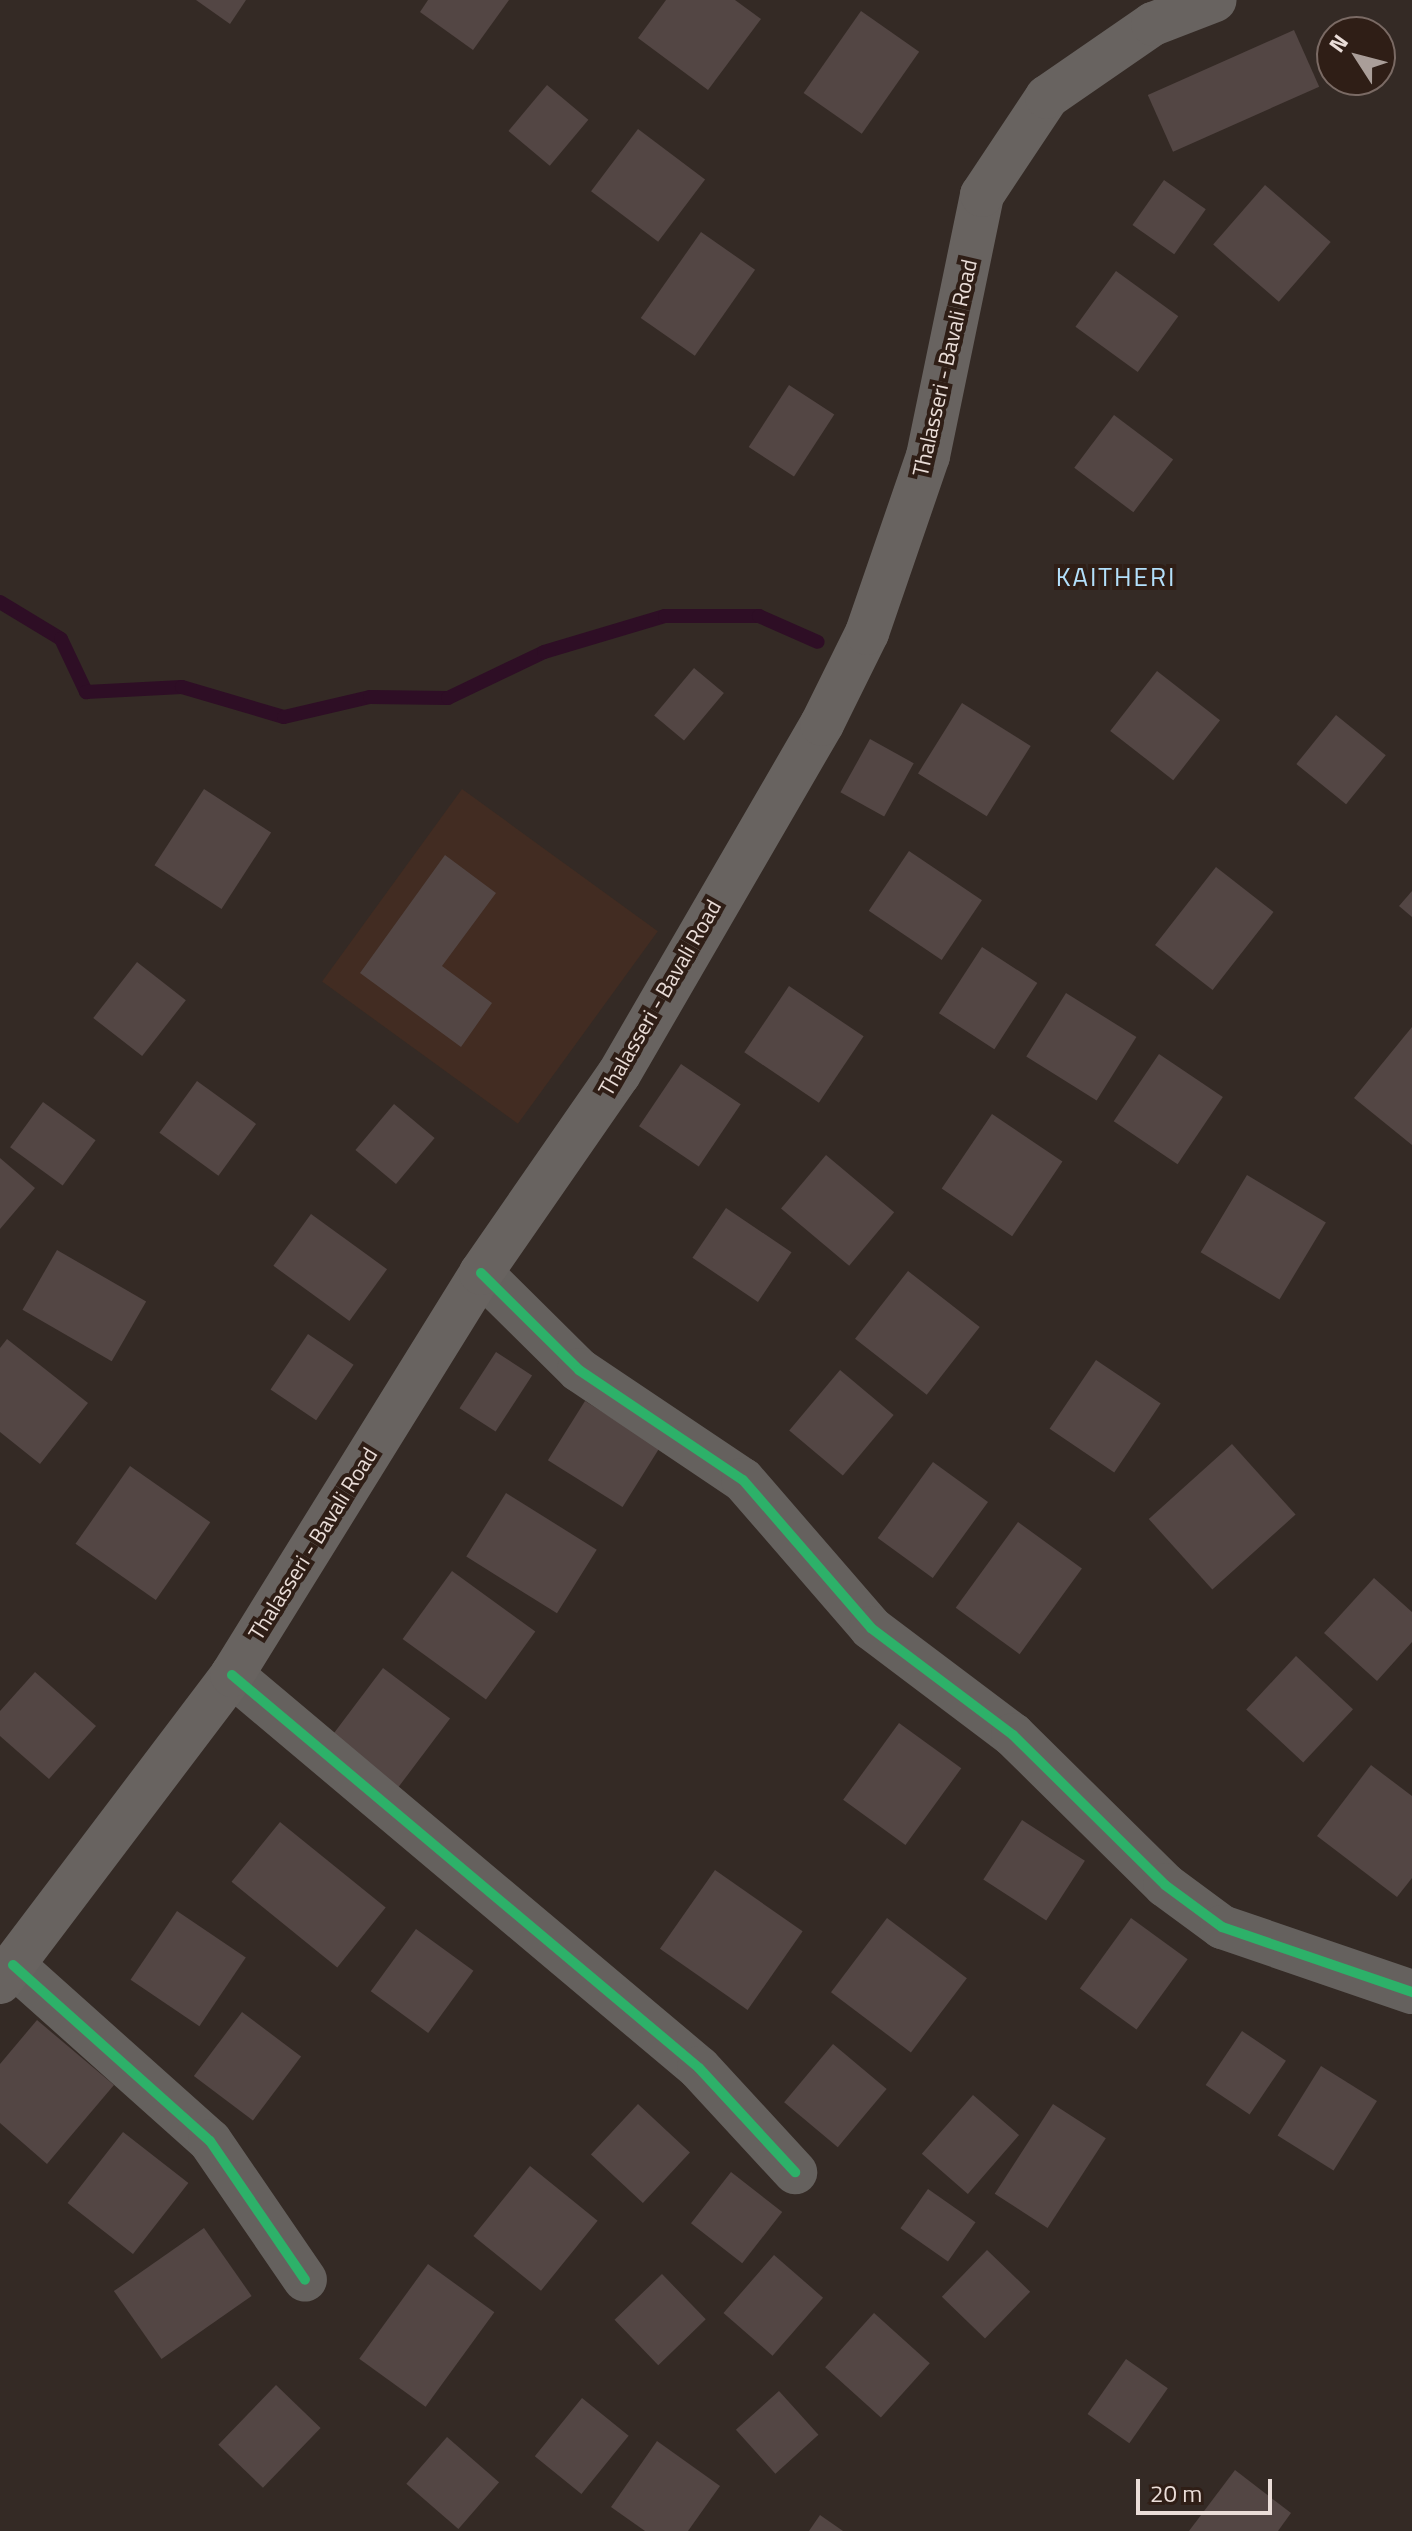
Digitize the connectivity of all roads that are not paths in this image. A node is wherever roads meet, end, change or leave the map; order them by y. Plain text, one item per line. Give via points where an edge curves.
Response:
1 (1215, 0) edge
2 (1154, 12) edge
3 (481, 1273) junction
4 (232, 1675) junction
5 (7, 1973) edge
6 (1412, 1992) edge
7 (795, 2172) dead end
8 (305, 2280) dead end

1 - 2 main road, Thalasseri - Bavali Road
2 - 3 main road, Thalasseri - Bavali Road via 1047,97 982,195 928,456 867,633 793,776 619,1074
3 - 4 main road, Thalasseri - Bavali Road
3 - 6 street via 579,1370 743,1480 871,1628 1013,1735 1165,1885 1222,1927
4 - 5 main road, Thalasseri - Bavali Road
4 - 7 street via 699,2068
5 - 8 street via 210,2141

